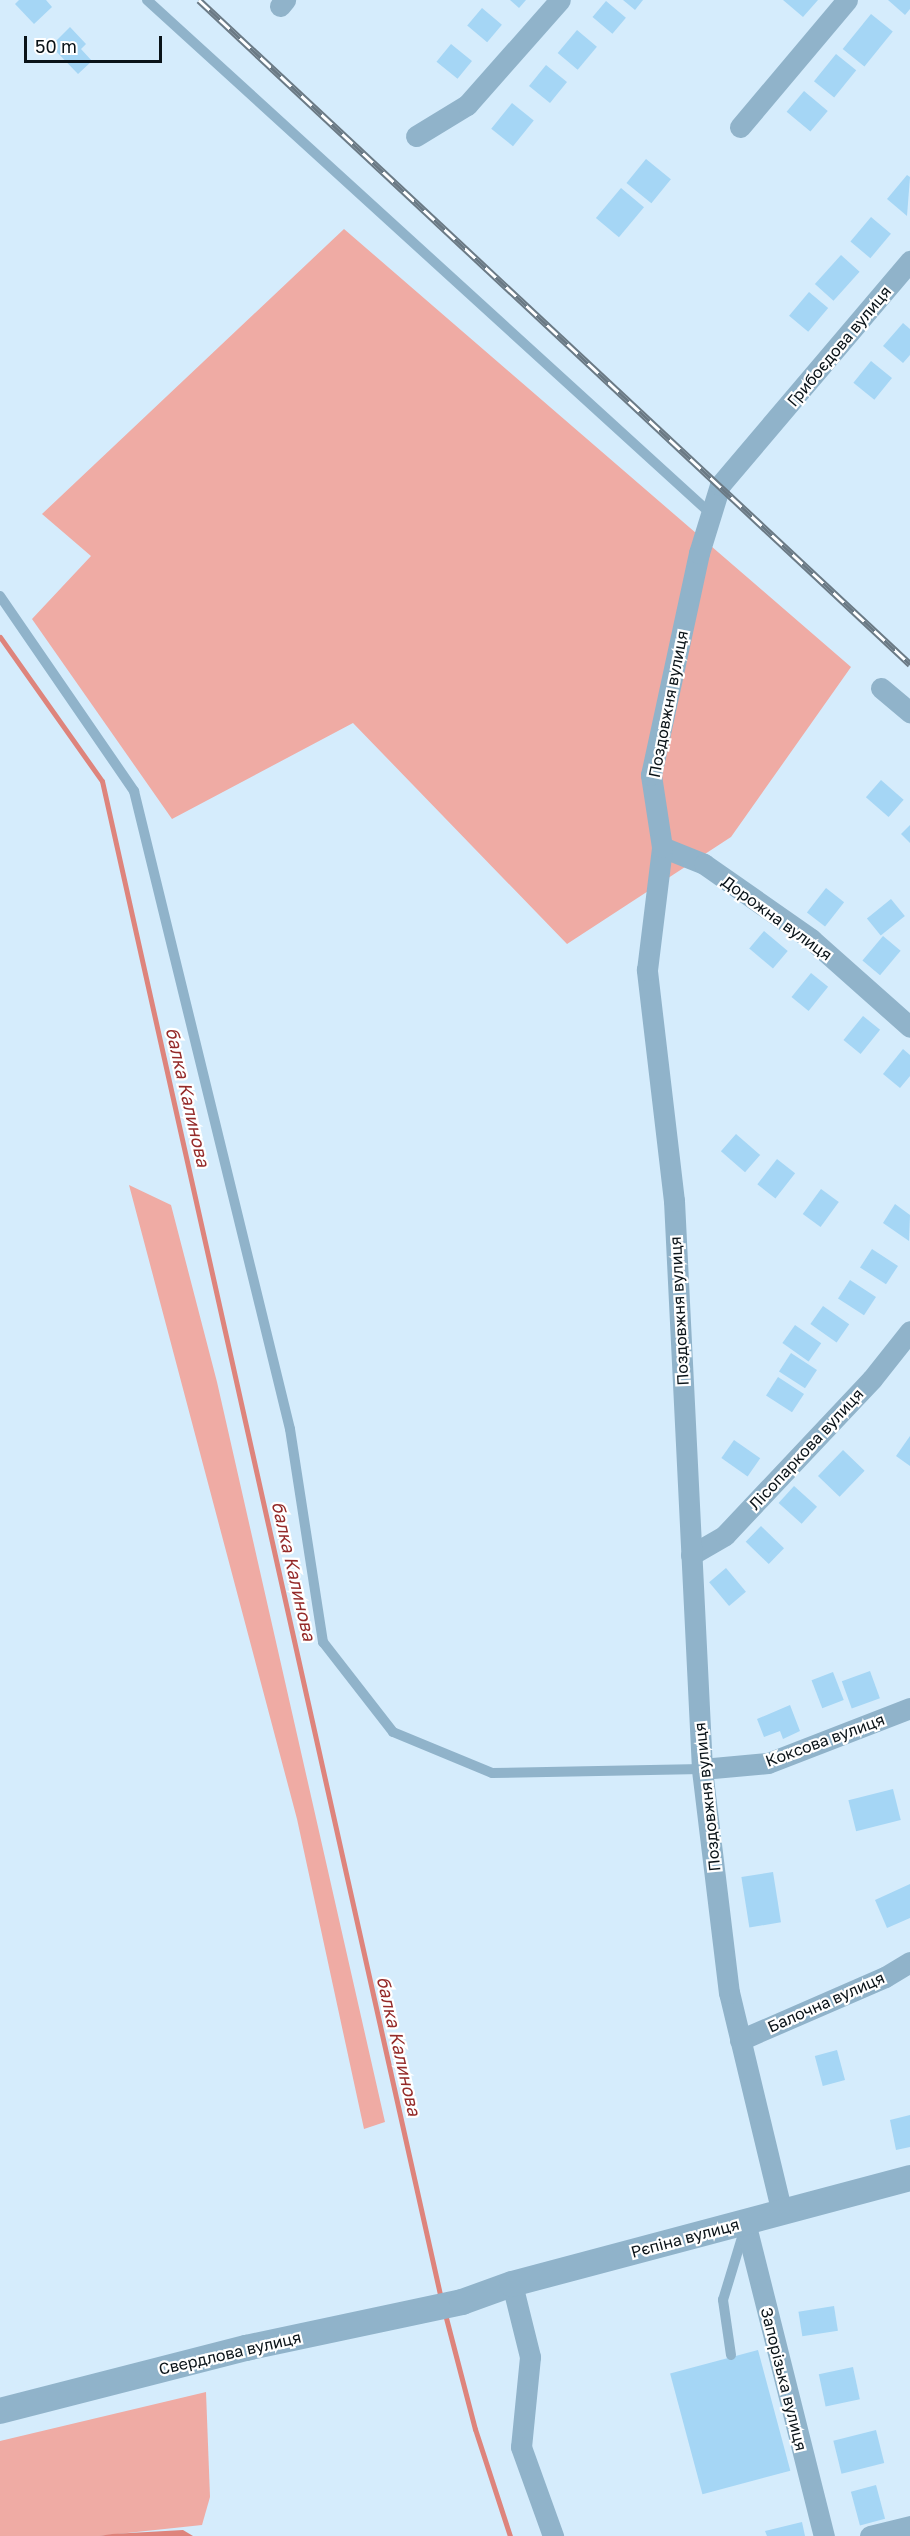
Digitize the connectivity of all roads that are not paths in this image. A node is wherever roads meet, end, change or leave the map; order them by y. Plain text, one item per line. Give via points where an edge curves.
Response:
1 (147, 0) edge
2 (560, 0) edge
3 (847, 0) edge
4 (740, 127) dead end
5 (416, 136) dead end
6 (910, 261) edge
7 (768, 432) joint
8 (711, 514) junction
9 (0, 596) edge
10 (881, 688) dead end
11 (910, 712) edge
12 (662, 847) junction
13 (910, 1027) edge
14 (910, 1331) edge
15 (691, 1555) junction
16 (910, 1708) edge
17 (702, 1769) junction
18 (910, 1962) edge
19 (740, 2040) junction
20 (910, 2178) edge
21 (782, 2213) junction
22 (745, 2222) junction
23 (512, 2284) junction
24 (462, 2302) joint
25 (731, 2355) dead end
26 (0, 2410) edge
27 (910, 2526) edge
28 (553, 2536) edge
29 (824, 2536) edge
30 (870, 2536) edge

1 - 8 lane
2 - 5 street via 467,105
3 - 4 street
6 - 7 street, Грибоєдова вулиця
7 - 8 street, Поздовжня вулиця via 720,485
8 - 12 street, Поздовжня вулиця via 651,776
9 - 17 lane via 134,791 290,1429 323,1642 393,1732 492,1773
10 - 11 street
12 - 13 street, Дорожна вулиця via 704,864 811,939
12 - 15 street, Поздовжня вулиця via 647,970 674,1201
14 - 15 street, Лісопаркова вулиця via 872,1379 725,1535
15 - 17 street, Поздовжня вулиця
16 - 17 street, Коксова вулиця via 768,1763
17 - 19 street, Поздовжня вулиця via 729,1993
18 - 19 street, Балочна вулиця via 885,1977
19 - 21 street, Поздовжня вулиця
20 - 21 street, Рєпіна вулиця
21 - 22 street, Рєпіна вулиця
22 - 23 street, Рєпіна вулиця
22 - 25 lane via 740,2252 723,2301
22 - 29 street, Запорізька вулиця
23 - 24 street, Рєпіна вулиця
23 - 28 street via 530,2357 521,2446
24 - 26 street, Свердлова вулиця via 246,2348
27 - 30 street

